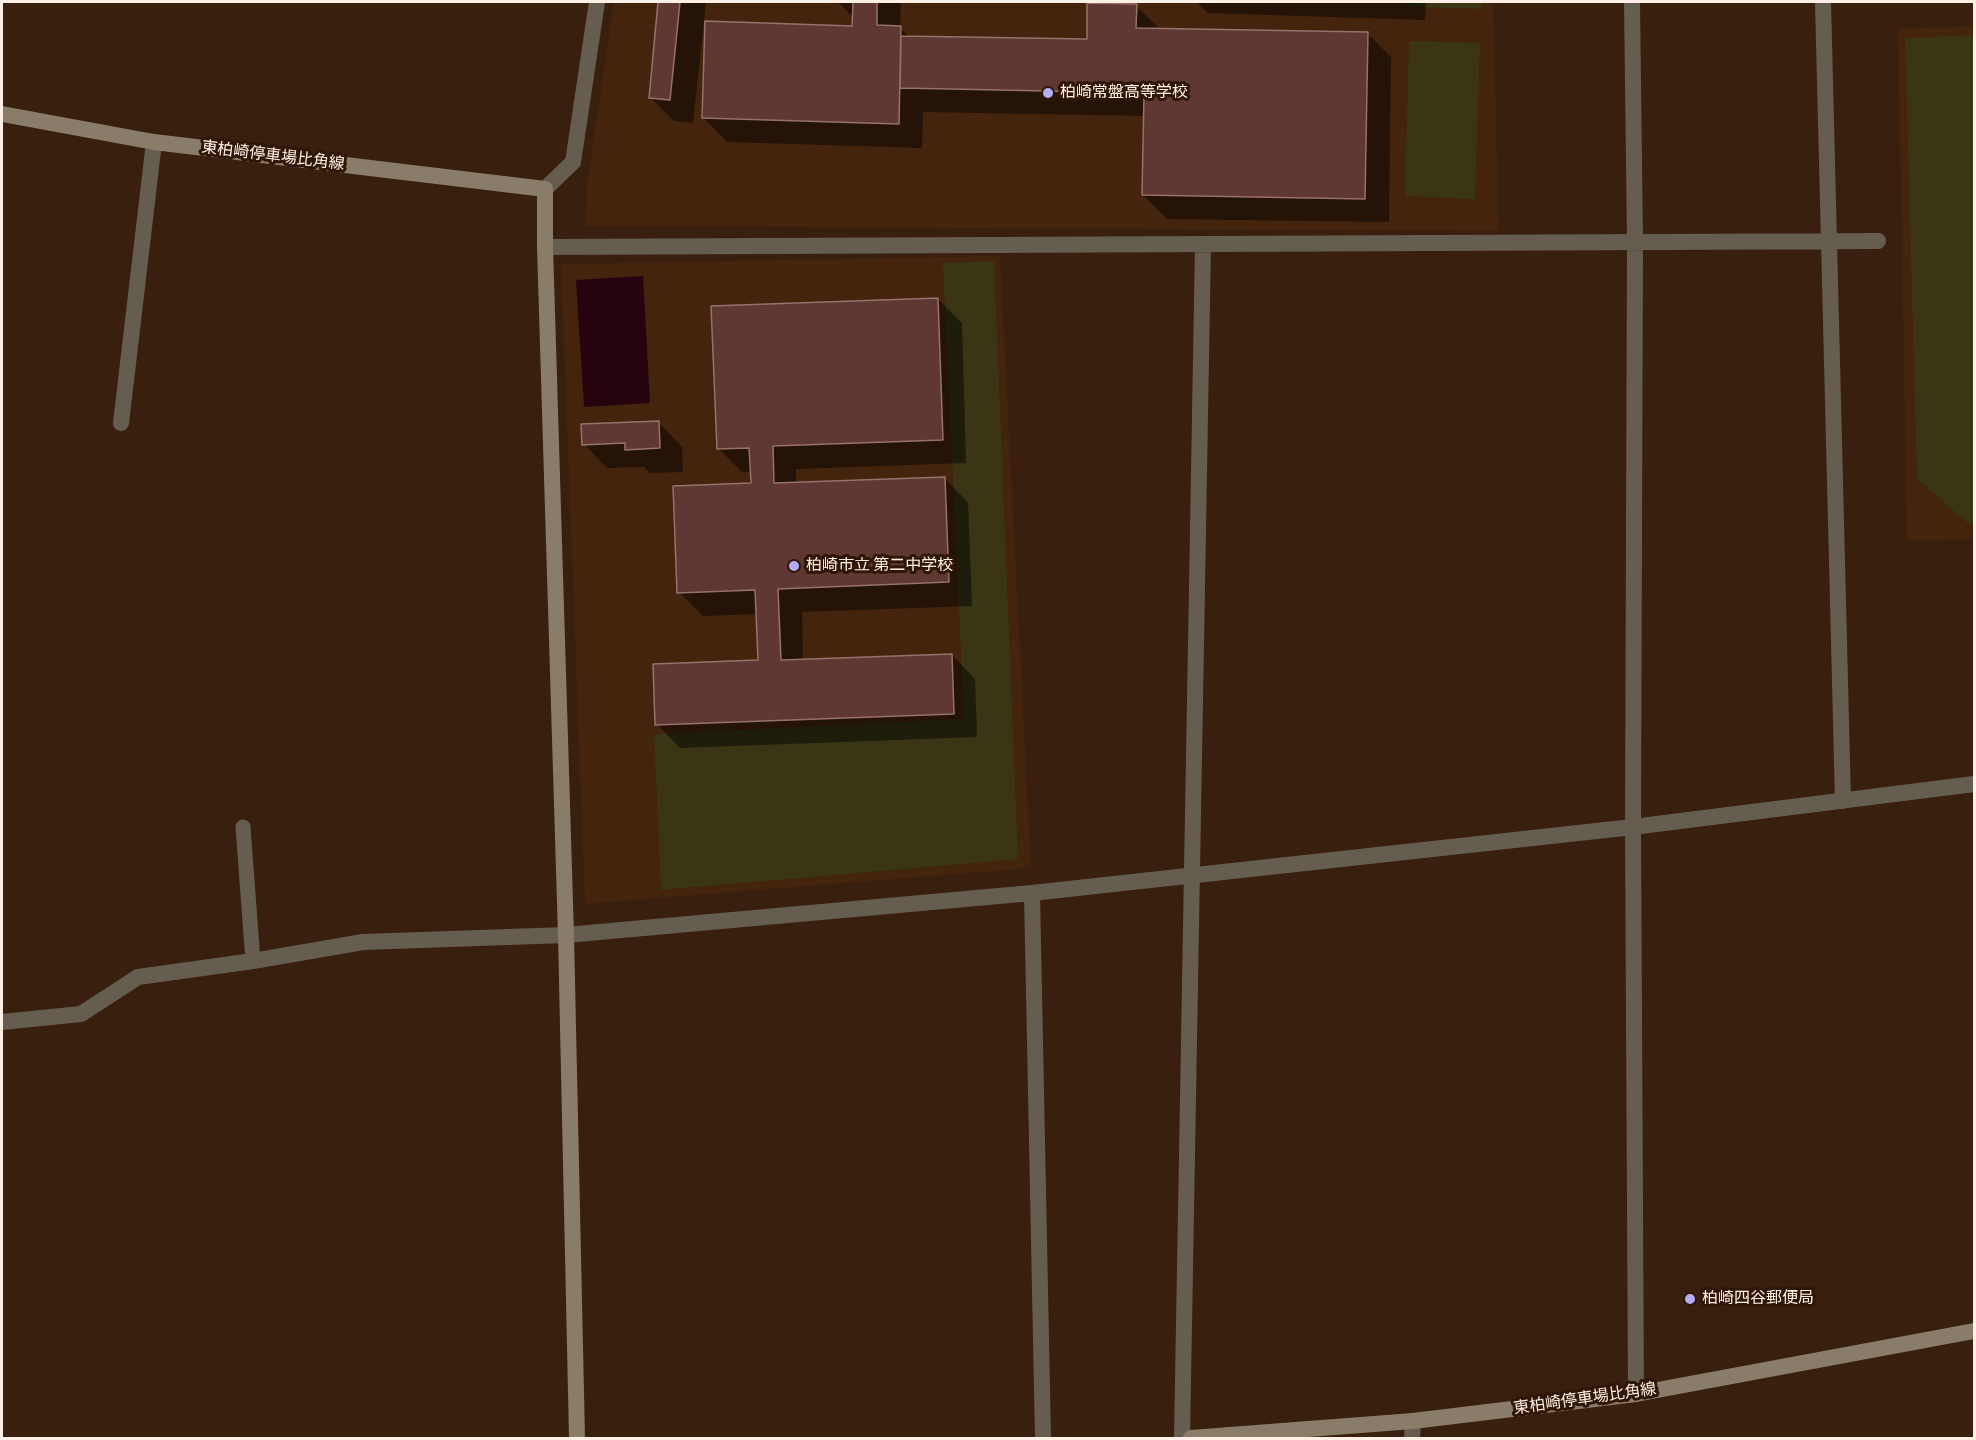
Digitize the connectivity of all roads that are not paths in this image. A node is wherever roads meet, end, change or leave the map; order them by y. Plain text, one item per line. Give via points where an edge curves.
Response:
1 (597, 2) edge
2 (1632, 2) edge
3 (1823, 2) edge
4 (2, 114) edge
5 (154, 142) junction
6 (545, 189) junction
7 (1830, 241) junction
8 (1878, 241) dead end
9 (1635, 242) junction
10 (1203, 245) junction
11 (545, 247) junction
12 (121, 423) dead end
13 (1974, 784) edge
14 (1843, 801) junction
15 (243, 827) dead end
16 (1633, 827) junction
17 (1193, 875) junction
18 (1032, 893) junction
19 (566, 935) junction
20 (252, 961) junction
21 (2, 1022) edge
22 (1974, 1331) edge
23 (1636, 1394) junction
24 (1413, 1421) junction
25 (577, 1438) edge
26 (1043, 1438) edge
27 (1182, 1438) edge
28 (1191, 1438) edge
29 (1412, 1438) edge

1 - 6 street via 573,162
2 - 9 street
3 - 7 street
4 - 5 main road, 東柏崎停車場比角線
5 - 6 main road, 東柏崎停車場比角線
5 - 12 street
6 - 11 main road
7 - 8 street
7 - 9 street
7 - 14 street
9 - 10 street
9 - 16 street
10 - 11 street
10 - 17 street
11 - 19 main road
13 - 14 street
14 - 16 street
15 - 20 lane
16 - 17 street
16 - 23 street
17 - 18 street
17 - 27 street
18 - 19 street
18 - 26 street
19 - 20 street via 363,942
19 - 25 main road
20 - 21 street via 138,977 81,1014
22 - 23 main road, 東柏崎停車場比角線
23 - 24 main road, 東柏崎停車場比角線
24 - 28 main road, 東柏崎停車場比角線
24 - 29 street

